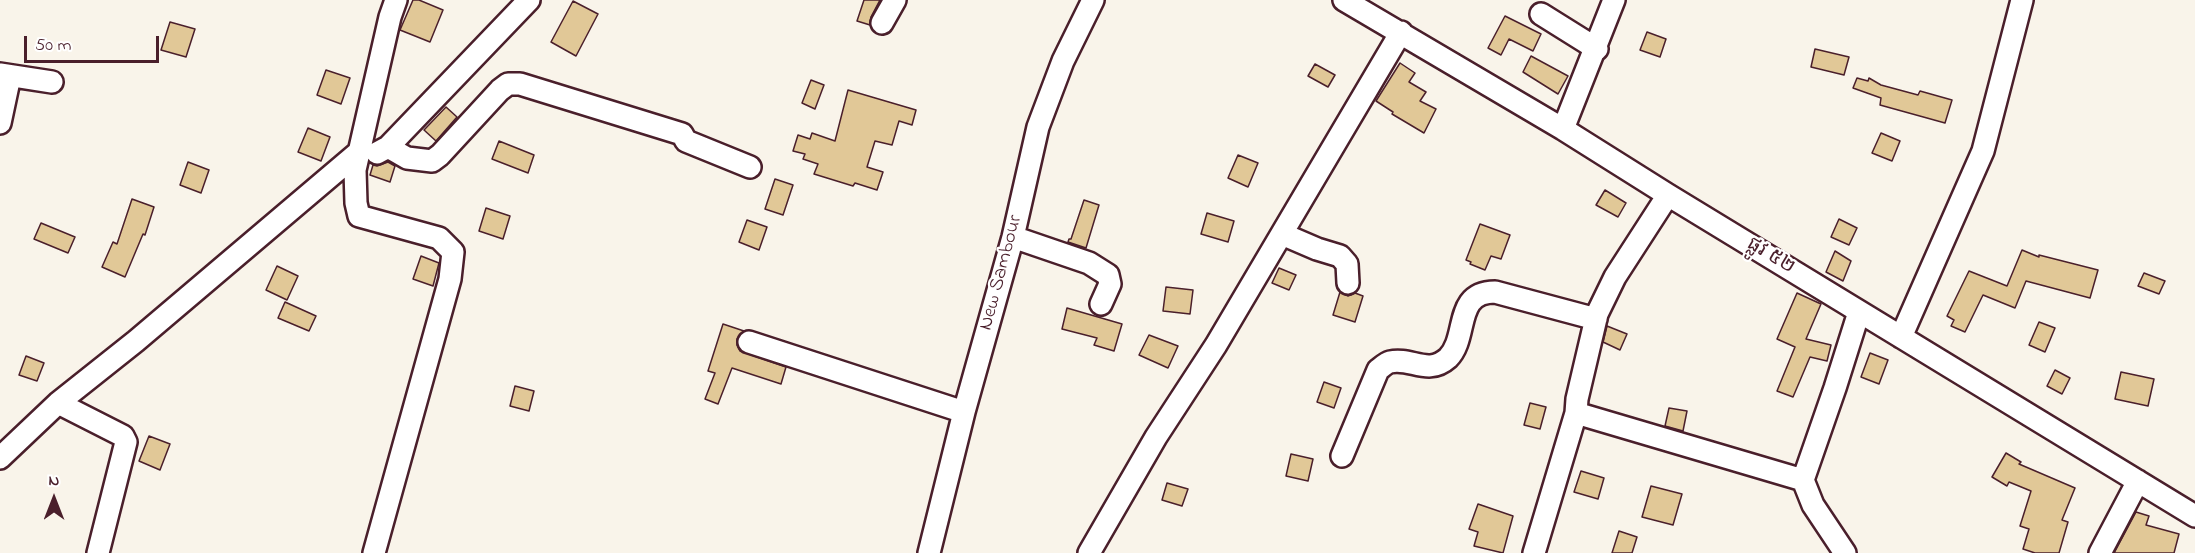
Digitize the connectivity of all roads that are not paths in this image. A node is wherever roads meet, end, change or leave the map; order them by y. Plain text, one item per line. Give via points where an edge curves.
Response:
1 (396, 0) edge
2 (530, 0) edge
3 (895, 0) edge
4 (1094, 0) edge
5 (1344, 0) edge
6 (1614, 0) edge
7 (2022, 0) edge
8 (1541, 14) dead end
9 (882, 23) dead end
10 (1401, 32) junction
11 (1597, 49) junction
12 (5, 75) edge
13 (52, 82) dead end
14 (0, 123) edge
15 (1563, 129) junction
16 (388, 147) junction
17 (357, 161) junction
18 (750, 166) dead end
19 (1668, 195) junction
20 (1282, 234) junction
21 (1012, 237) junction
22 (1348, 283) dead end
23 (1101, 304) dead end
24 (1859, 312) junction
25 (1596, 319) junction
26 (1901, 337) junction
27 (749, 342) dead end
28 (58, 403) junction
29 (964, 412) junction
30 (1576, 413) junction
31 (1342, 456) dead end
32 (0, 458) edge
33 (1803, 480) junction
34 (2138, 481) junction
35 (2195, 516) edge
36 (98, 553) edge
37 (374, 553) edge
38 (928, 553) edge
39 (1089, 553) edge
40 (1533, 553) edge
41 (1845, 553) edge
42 (2100, 553) edge

1 - 17 street
2 - 16 street
3 - 9 street
4 - 21 street, New Sambour via 1063,61 1038,127
5 - 10 street, ផ្លូវ ៥២
6 - 11 street
7 - 26 street via 1983,150
8 - 11 street
10 - 15 street, ផ្លូវ ៥២
10 - 20 street
11 - 15 street
12 - 13 street
12 - 14 street
15 - 19 street, ផ្លូវ ៥២
16 - 17 street
16 - 18 street via 407,158 432,161 500,90 508,84 520,84 682,134 686,141
17 - 28 street
17 - 37 street via 359,216 439,238 453,252 450,279
19 - 24 street, ផ្លូវ ៥២
19 - 25 street via 1615,277
20 - 22 street via 1340,256 1347,264
20 - 39 street
21 - 23 street via 1089,263 1108,275 1110,284
21 - 29 street, New Sambour
24 - 26 street, ផ្លូវ ៥២
24 - 33 street
25 - 30 street
25 - 31 street via 1495,292 1479,294 1470,302 1450,356 1440,364 1428,368 1389,362 1378,370
26 - 34 street, ផ្លូវ ៥២
27 - 29 street
28 - 32 street
28 - 36 street via 123,436 126,442
29 - 38 street, New Sambour
30 - 33 street
30 - 40 street
33 - 41 street via 1813,505
34 - 35 street, ផ្លូវ ៥២
34 - 42 street

